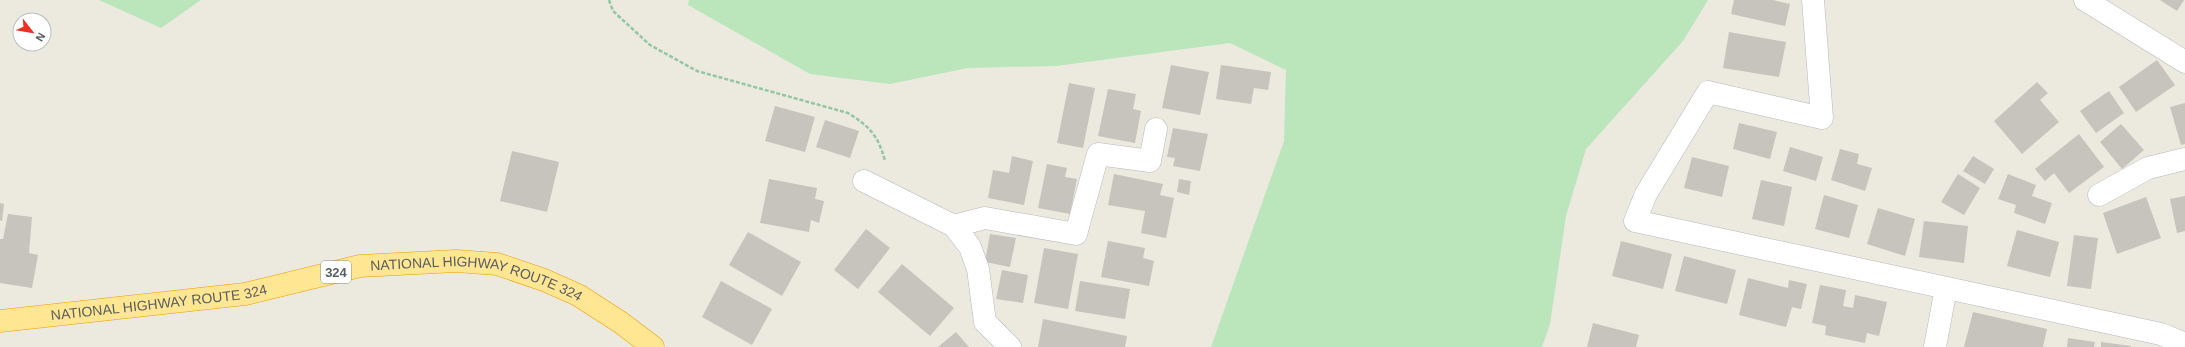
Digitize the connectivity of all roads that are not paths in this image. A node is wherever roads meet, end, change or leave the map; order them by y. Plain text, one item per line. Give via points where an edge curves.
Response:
1 (1813, 0) edge
2 (2085, 0) edge
3 (2185, 62) edge
4 (1156, 129) dead end
5 (2185, 159) edge
6 (864, 181) dead end
7 (2099, 195) dead end
8 (954, 226) junction
9 (1946, 288) junction
10 (0, 321) edge
11 (2185, 344) edge
12 (652, 347) edge
13 (1010, 347) edge
14 (1935, 347) edge

1 - 9 street via 1822,118 1708,92 1646,194 1635,222
2 - 3 street
4 - 8 street via 1150,160 1098,154 1076,234 985,218
5 - 7 street via 2148,168
6 - 8 street
8 - 13 street via 970,247 978,269 985,322
9 - 11 street via 2160,334
9 - 14 street
10 - 12 highway, NATIONAL HIGHWAY ROUTE 324 / 324 via 245,294 360,266 456,261 497,264 551,283 584,299

